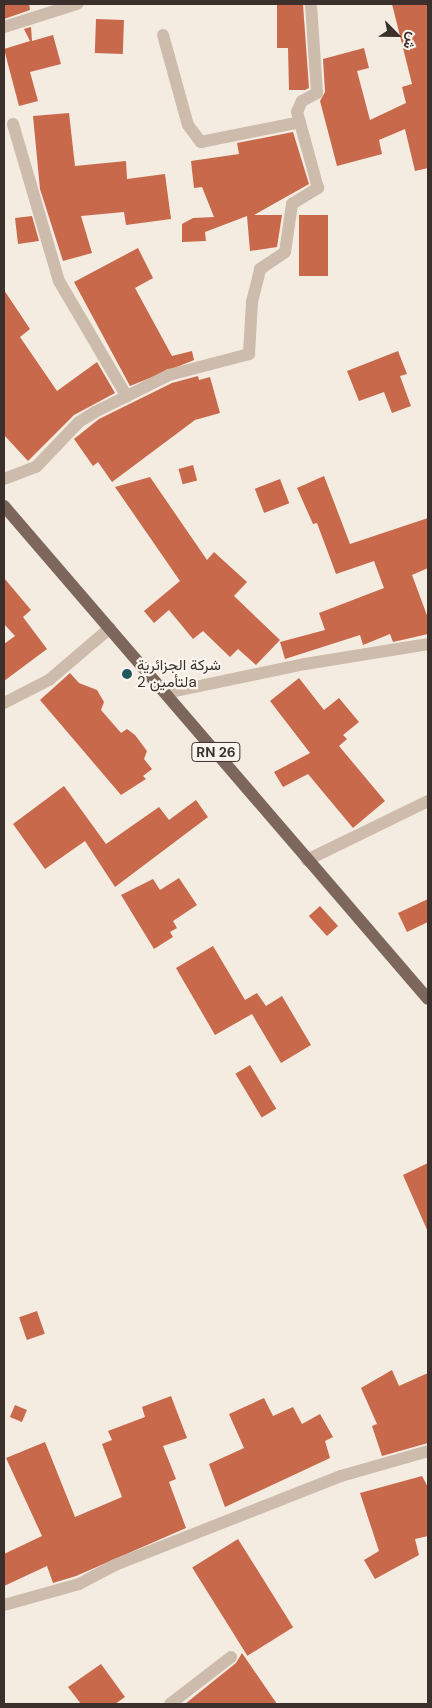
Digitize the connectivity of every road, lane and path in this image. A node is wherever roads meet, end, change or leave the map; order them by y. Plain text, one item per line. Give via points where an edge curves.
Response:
1 (77, 4) edge
2 (311, 4) edge
3 (4, 27) edge
4 (162, 34) dead end
5 (300, 122) junction
6 (13, 124) dead end
7 (127, 397) junction
8 (4, 480) edge
9 (4, 506) edge
10 (110, 628) junction
11 (428, 644) edge
12 (166, 693) junction
13 (4, 703) edge
14 (428, 801) edge
15 (307, 860) junction
16 (428, 999) edge
17 (428, 1452) edge
18 (4, 1605) edge
19 (231, 1657) dead end
20 (170, 1704) edge

1 - 3 street
2 - 5 street via 317,87 313,96 297,106
4 - 5 street via 188,125 201,142
5 - 7 street via 318,188 292,204 285,252 260,270 252,302 249,354 169,375
6 - 7 street via 59,281
7 - 8 street via 79,422 36,467
9 - 10 main road, RN 26
10 - 12 main road, RN 26
10 - 13 street via 49,680
11 - 12 street via 305,664
12 - 15 main road, RN 26
14 - 15 street
15 - 16 main road, RN 26
17 - 18 street via 341,1476 115,1565 79,1584
19 - 20 street

